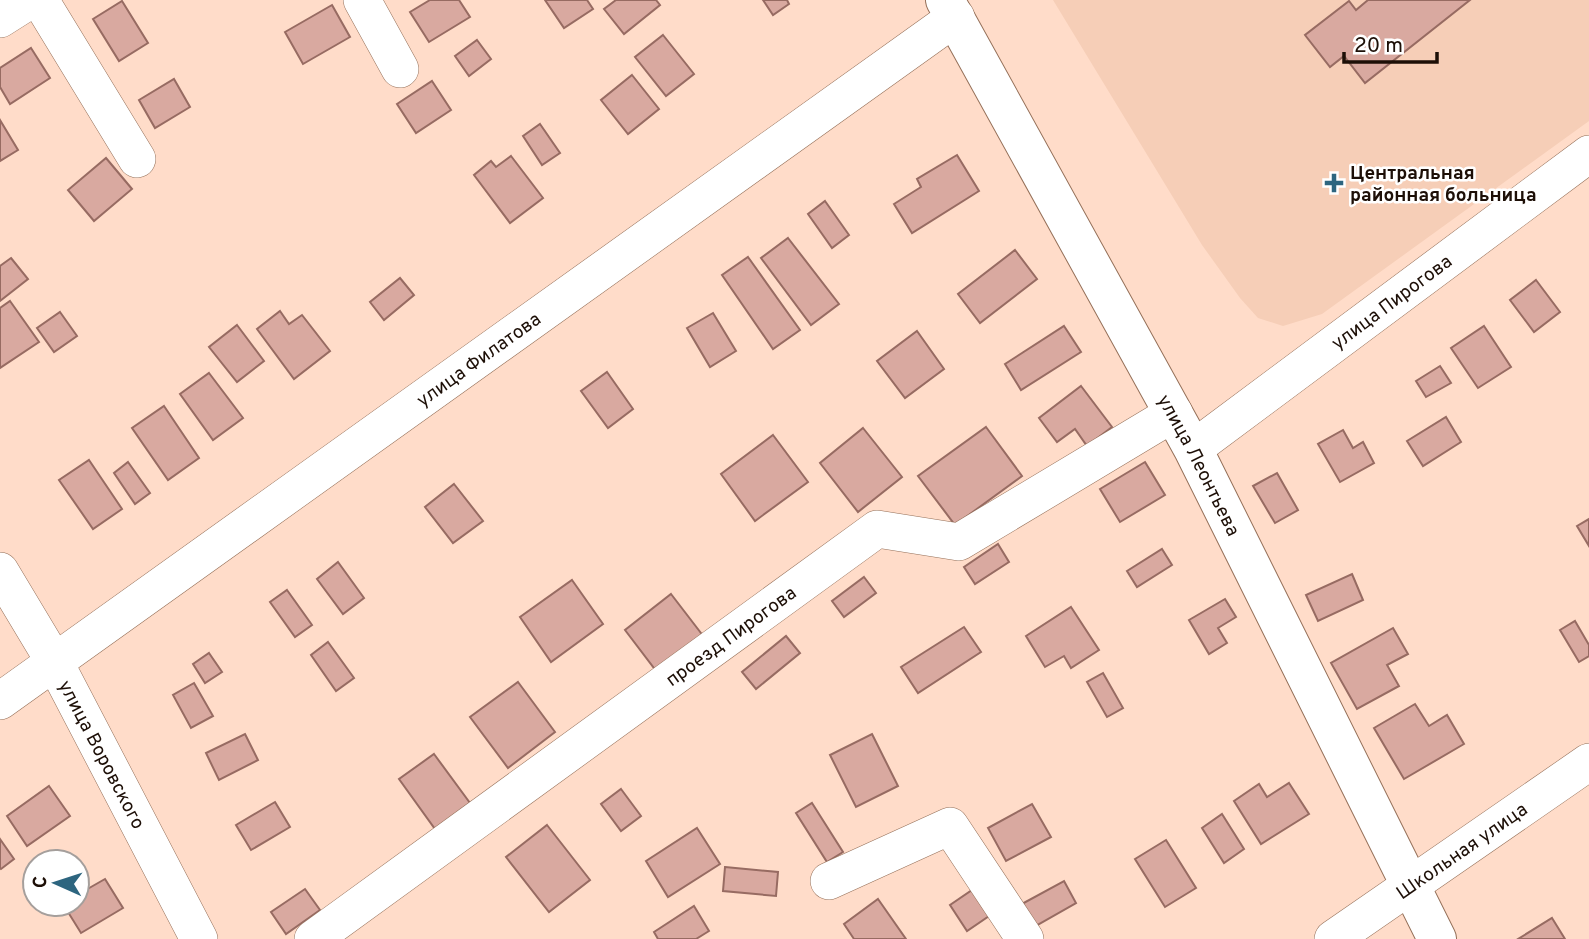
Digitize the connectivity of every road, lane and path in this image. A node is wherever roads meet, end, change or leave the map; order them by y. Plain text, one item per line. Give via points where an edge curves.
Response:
1 (30, 0) edge
2 (40, 0) edge
3 (362, 0) edge
4 (950, 8) edge
5 (0, 19) edge
6 (400, 69) dead end
7 (1589, 154) edge
8 (137, 159) dead end
9 (1174, 413) junction
10 (1193, 449) junction
11 (0, 571) edge
12 (54, 661) junction
13 (0, 701) edge
14 (1589, 762) edge
15 (829, 881) dead end
16 (1412, 886) junction
17 (199, 939) edge
18 (313, 939) edge
19 (1025, 939) edge
20 (1333, 939) edge
21 (1437, 939) edge

1 - 5 street
2 - 8 street
3 - 6 street
4 - 9 street, улица Леонтьева
4 - 12 street, улица Филатова
7 - 10 street, улица Пирогова
9 - 10 street, улица Леонтьева
9 - 18 street, проезд Пирогова via 959,542 877,528
10 - 16 street, улица Леонтьева
11 - 12 street, улица Воровского
12 - 13 street, улица Филатова
12 - 17 street, улица Воровского
14 - 16 street, Школьная улица
15 - 19 street via 950,825
16 - 20 street, Школьная улица
16 - 21 street, улица Леонтьева

